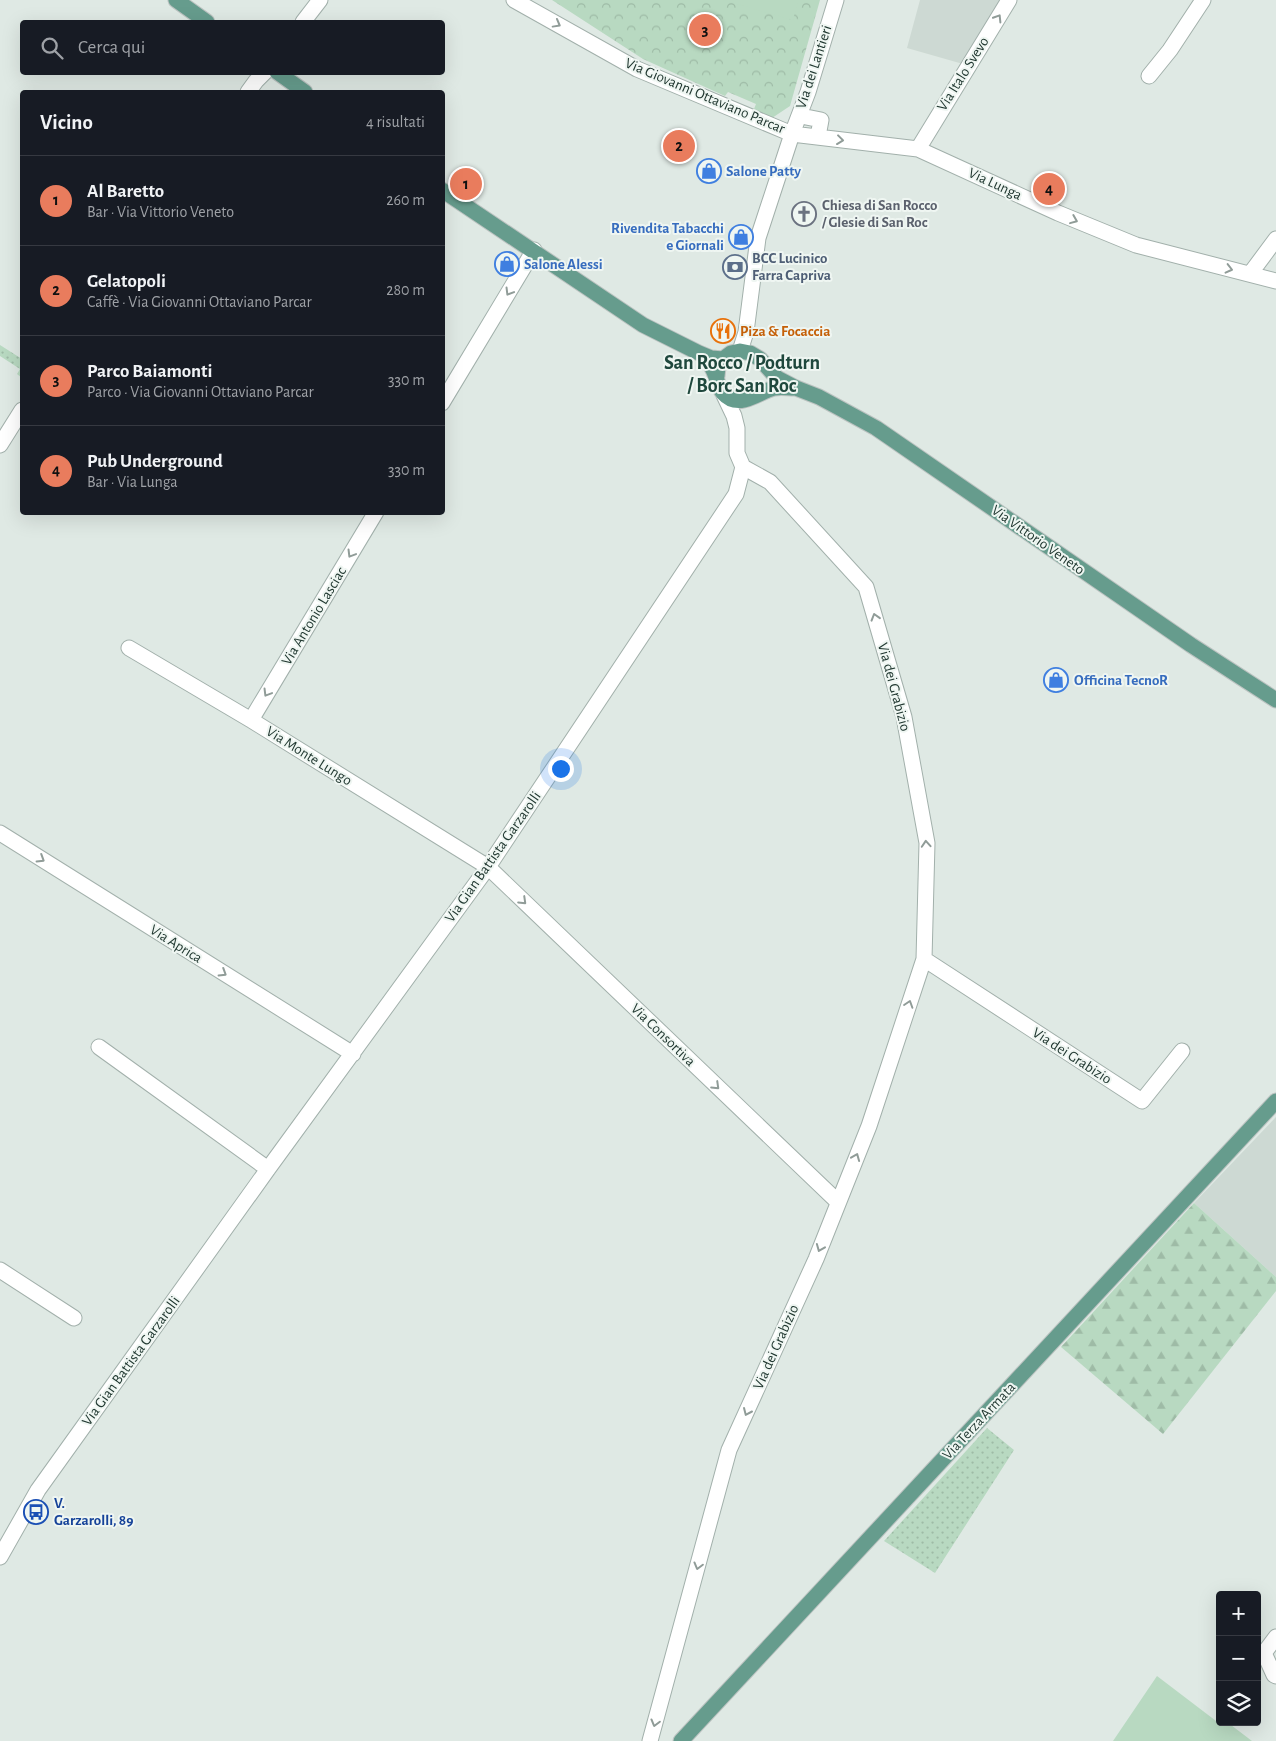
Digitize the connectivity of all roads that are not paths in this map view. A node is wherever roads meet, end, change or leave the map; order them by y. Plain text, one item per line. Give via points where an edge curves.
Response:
1 (176, 0) edge
2 (320, 0) edge
3 (514, 0) edge
4 (836, 0) edge
5 (1009, 0) edge
6 (1203, 0) edge
7 (204, 20) edge
8 (305, 20) edge
9 (262, 75) edge
10 (281, 75) edge
11 (1149, 76) dead end
12 (249, 90) edge
13 (302, 90) edge
14 (806, 117) dead end
15 (819, 131) dead end
16 (792, 134) junction
17 (918, 149) junction
18 (445, 192) edge
19 (1276, 239) edge
20 (534, 250) junction
21 (1250, 274) junction
22 (1276, 281) edge
23 (745, 352) junction
24 (699, 353) junction
25 (723, 359) junction
26 (765, 366) junction
27 (717, 376) junction
28 (448, 381) edge
29 (796, 388) junction
30 (724, 394) junction
31 (756, 396) junction
32 (20, 413) edge
33 (737, 428) junction
34 (0, 446) edge
35 (744, 467) junction
36 (374, 515) edge
37 (129, 648) dead end
38 (1276, 700) edge
39 (251, 720) junction
40 (0, 833) edge
41 (488, 867) junction
42 (924, 959) junction
43 (99, 1047) dead end
44 (1182, 1052) dead end
45 (353, 1054) junction
46 (1276, 1101) edge
47 (268, 1169) junction
48 (838, 1202) junction
49 (0, 1270) edge
50 (74, 1318) dead end
51 (0, 1557) edge
52 (1276, 1637) edge
53 (1276, 1676) edge
54 (650, 1741) edge
55 (681, 1741) edge

1 - 7 main road
2 - 8 street
3 -> 16 street, Via Giovanni Ottaviano Parcar via 637,69
4 - 16 street, Via dei Lantieri
17 -> 5 street, Via Italo Svevo
6 - 11 street
9 - 12 street
10 - 13 main road
14 - 15 street via 821,120
16 -> 17 street, Via Lunga
16 - 23 street, Via dei Lantieri via 758,238
17 -> 21 street, Via Lunga via 1058,214 1136,245
18 - 20 main road
19 - 21 street
20 - 24 main road via 642,325
20 -> 28 street
21 - 22 street, Via Lunga
23 - 25 main road via 731,353
23 - 26 main road, Via Vittorio Veneto via 760,359
24 - 25 main road
24 - 27 main road
25 - 27 main road
26 - 29 main road, Via Vittorio Veneto via 777,378
26 - 31 main road via 765,385
27 - 30 main road
29 - 31 main road, Via Vittorio Veneto via 776,388
29 - 38 main road, Via Vittorio Veneto via 876,428 1191,646
30 - 31 main road, Via Vittorio Veneto via 743,401
30 - 33 street
31 - 33 street via 743,412
32 - 34 street
33 - 35 street via 737,453
35 - 41 street, Via Gian Battista Garzarolli via 736,494
42 -> 35 street, Via dei Grabizio via 927,843 904,717 866,587 770,482
36 -> 39 street, Via Antonio Lasciac
37 - 39 street, Via Monte Lungo
39 - 41 street, Via Monte Lungo
40 -> 45 street, Via Aprica
41 - 45 street, Via Gian Battista Garzarolli
41 -> 48 street, Via Consortiva
42 - 44 street, Via dei Grabizio via 1142,1101
48 -> 42 street, Via dei Grabizio via 869,1126
43 - 47 street
45 - 47 street, Via Gian Battista Garzarolli
46 - 55 main road, Via Terza Armata
47 - 51 street, Via Gian Battista Garzarolli via 38,1490
48 -> 54 street, Via dei Grabizio via 816,1259 729,1450
49 - 50 street
52 - 53 street via 1264,1653

